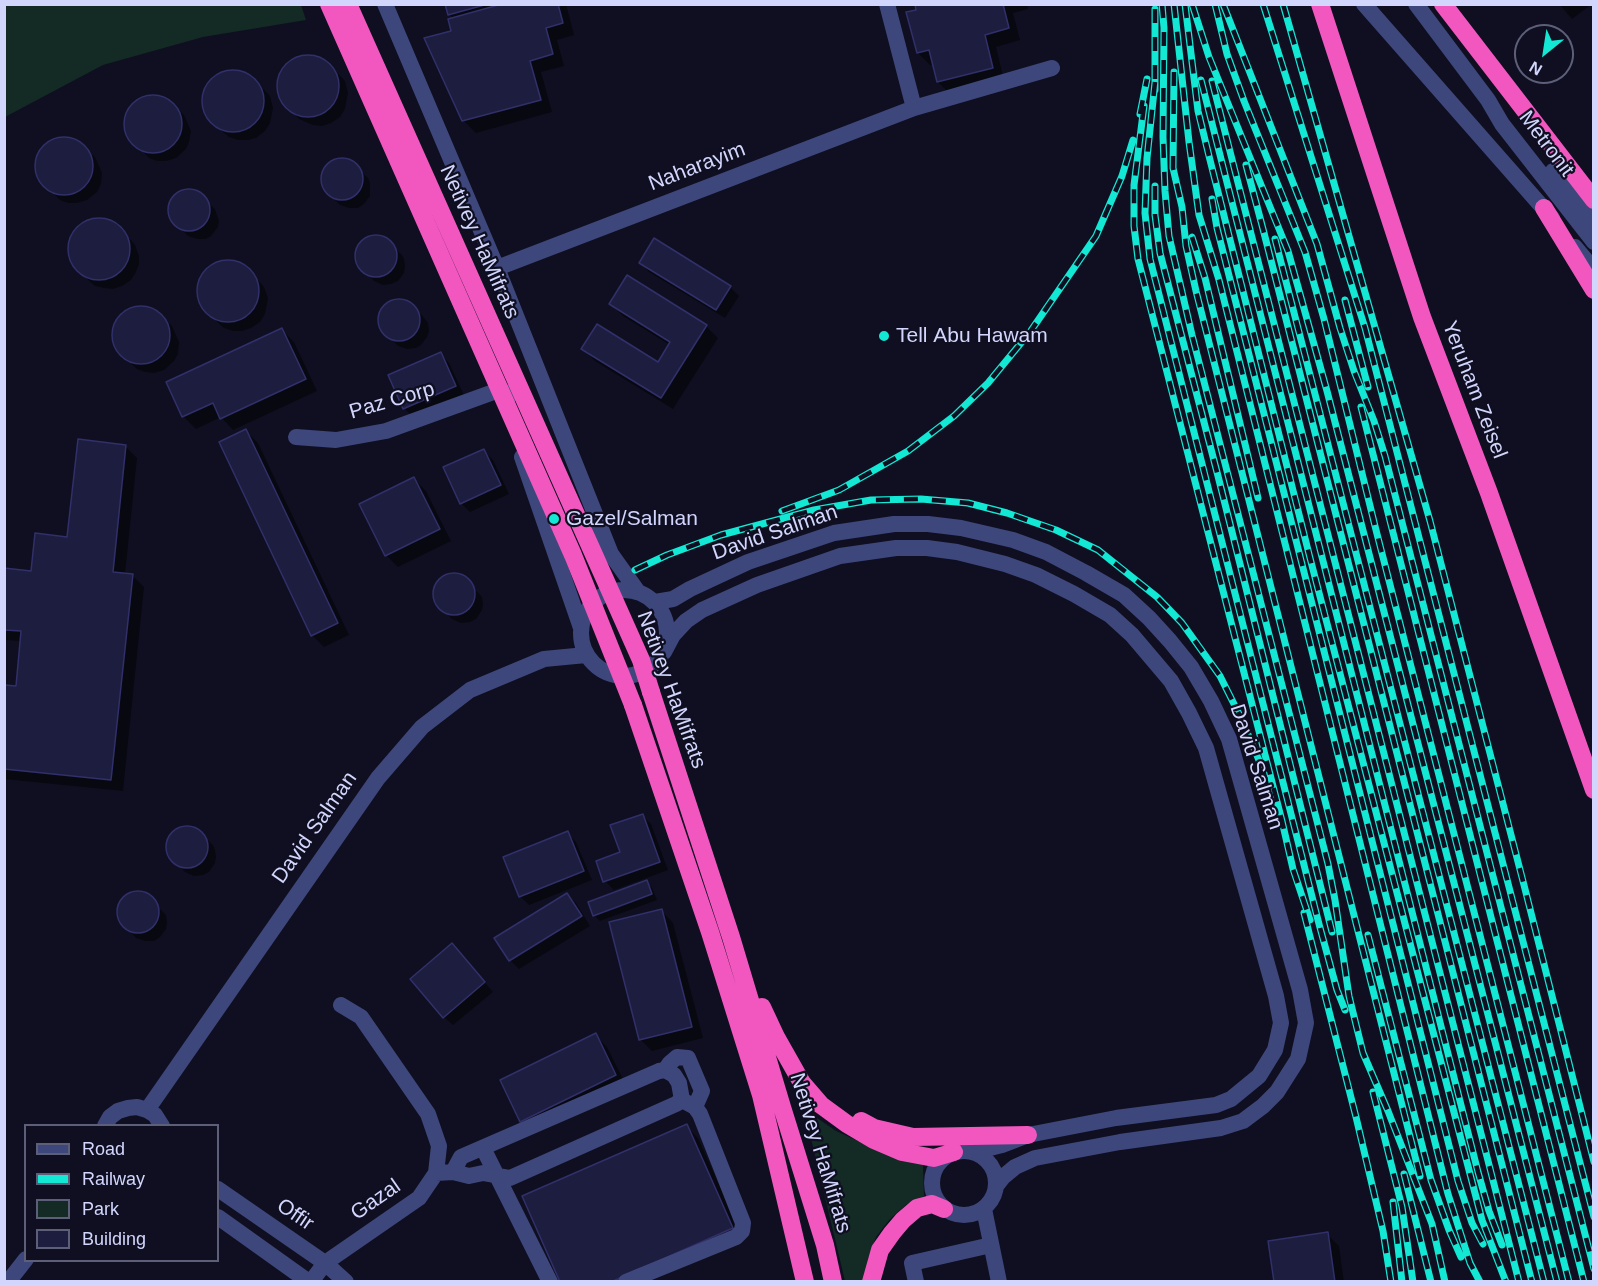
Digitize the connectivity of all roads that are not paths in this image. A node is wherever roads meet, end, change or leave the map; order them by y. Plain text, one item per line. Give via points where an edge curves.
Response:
1 (328, 4) edge
2 (348, 4) edge
3 (385, 4) edge
4 (887, 4) edge
5 (1320, 4) edge
6 (1364, 4) edge
7 (1416, 4) edge
8 (1443, 4) edge
9 (1052, 68) dead end
10 (1488, 100) junction
11 (914, 108) junction
12 (1593, 200) edge
13 (1544, 208) junction
14 (1593, 222) edge
15 (1593, 242) edge
16 (497, 268) junction
17 (1593, 270) edge
18 (1593, 290) edge
19 (499, 390) junction
20 (296, 437) dead end
21 (611, 554) junction
22 (638, 592) junction
23 (655, 602) junction
24 (581, 628) junction
25 (664, 652) junction
26 (586, 655) junction
27 (1593, 790) edge
28 (731, 937) junction
29 (341, 1005) dead end
30 (802, 1083) junction
31 (688, 1103) junction
32 (147, 1110) junction
33 (106, 1124) edge
34 (161, 1124) edge
35 (1028, 1135) junction
36 (483, 1148) junction
37 (960, 1152) junction
38 (453, 1172) junction
39 (436, 1173) junction
40 (496, 1176) junction
41 (996, 1186) junction
42 (219, 1190) edge
43 (944, 1209) junction
44 (984, 1209) junction
45 (219, 1218) edge
46 (991, 1245) junction
47 (24, 1261) edge
48 (325, 1263) junction
49 (8, 1281) edge
50 (310, 1281) edge
51 (346, 1281) edge
52 (550, 1281) edge
53 (627, 1281) edge
54 (805, 1281) edge
55 (833, 1281) edge
56 (871, 1281) edge
57 (916, 1281) edge
58 (999, 1281) edge

1 - 19 street
1 - 54 highway, Netivey HaMifrats, bridge via 573,555 633,705 761,1095
2 - 28 highway, Netivey HaMifrats, bridge via 641,660
3 - 16 street
4 - 11 street
5 - 27 highway, Yeruham Zeisel via 1422,317 1489,493
6 - 13 street
7 - 10 street, Metronit
8 - 12 highway
9 - 11 street, Naharayim
10 - 14 street, Metronit via 1519,129
10 - 15 street, Metronit via 1502,124
11 - 16 street, Naharayim
13 - 17 street
13 - 18 highway
16 - 21 street
19 - 20 street, Paz Corp via 386,431 336,440
19 - 21 street via 510,393 525,406 570,513 588,536
19 - 24 street
21 - 22 street
22 - 23 street
22 - 24 street via 613,591 601,596 584,615
23 - 25 street via 667,626
23 - 41 street, David Salman via 673,599 748,562 834,533 894,524 962,528 1046,552 1124,595 1163,633 1211,701 1229,740 1300,990 1306,1023 1298,1059 1277,1092 1243,1121 1221,1128 1035,1158 1015,1167
24 - 26 street
25 - 26 street via 646,671 620,677 595,666
25 - 35 street, David Salman via 686,621 757,585 840,556 927,548 1005,564 1074,594 1110,615 1171,681 1206,748 1276,996 1281,1023 1275,1050 1259,1076 1231,1099 1215,1105
26 - 32 street, David Salman via 544,659 470,690 422,727 378,778
28 - 30 highway via 776,1037
28 - 55 highway, Netivey HaMifrats
29 - 39 street via 361,1017 428,1114 439,1146
30 - 35 highway via 836,1109 874,1128 913,1137
30 - 37 highway via 821,1106 874,1140 902,1152 933,1158
31 - 36 street via 674,1075 659,1071
31 - 40 street via 676,1104 510,1178
31 - 53 street via 700,1114 743,1223 742,1231 736,1237
32 - 33 street via 137,1107 118,1111
32 - 34 street
35 - 37 street, David Salman via 1002,1145
36 - 38 street via 461,1157
36 - 40 street
37 - 41 street via 976,1153 984,1159 991,1166
37 - 43 street via 945,1157 933,1173 933,1192
38 - 39 street
38 - 40 street
39 - 48 street, Gazal via 419,1198
40 - 52 street
41 - 44 street
42 - 48 street, Offir
43 - 44 street via 964,1216
43 - 56 highway via 932,1204 917,1208 903,1220 880,1250
44 - 46 street
45 - 50 street
46 - 57 street via 912,1263
46 - 58 street
47 - 49 street
48 - 50 street, Gazal
48 - 51 street, Offir

